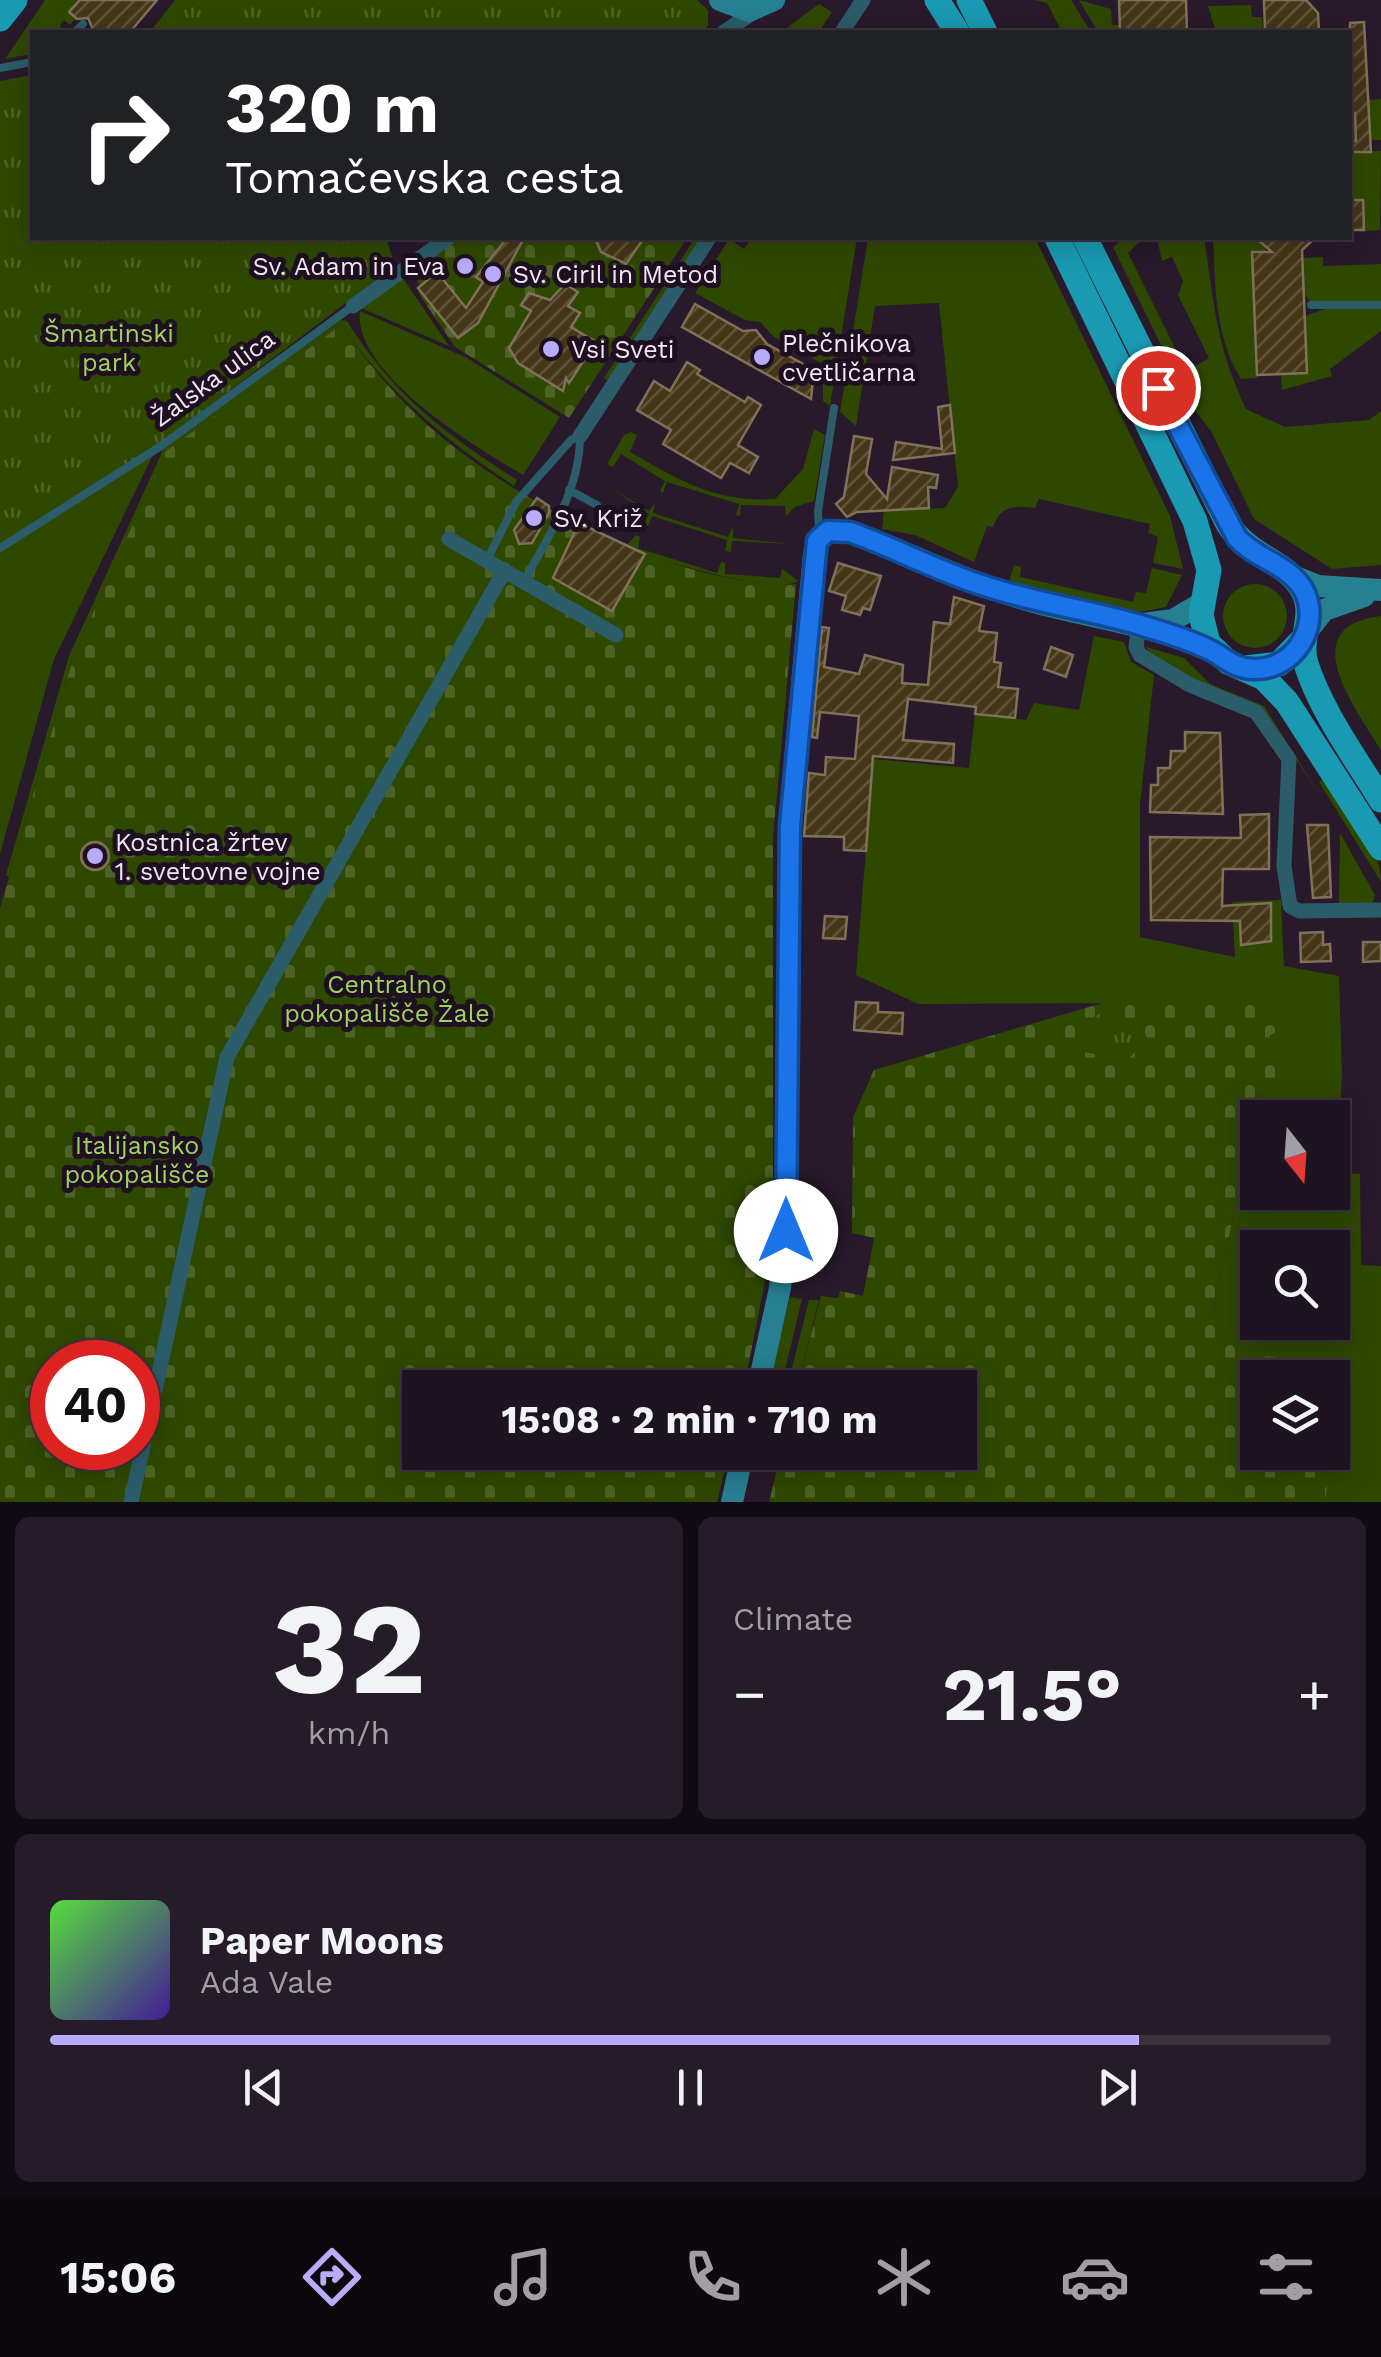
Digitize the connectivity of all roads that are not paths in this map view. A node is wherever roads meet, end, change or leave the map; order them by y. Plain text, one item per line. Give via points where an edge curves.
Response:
1 (15, 0) edge
2 (720, 0) edge
3 (863, 0) edge
4 (937, 0) edge
5 (970, 0) edge
6 (767, 4) edge
7 (0, 19) edge
8 (84, 24) dead end
9 (77, 30) edge
10 (727, 30) edge
11 (843, 30) edge
12 (956, 30) edge
13 (984, 30) edge
14 (30, 62) edge
15 (0, 68) edge
16 (445, 240) edge
17 (708, 240) edge
18 (1058, 240) edge
19 (1086, 240) edge
20 (1311, 305) dead end
21 (1381, 305) edge
22 (353, 306) joint
23 (834, 408) dead end
24 (580, 436) junction
25 (569, 490) junction
26 (597, 505) dead end
27 (820, 536) junction
28 (449, 539) dead end
29 (0, 548) edge
30 (486, 560) junction
31 (505, 570) junction
32 (1283, 570) junction
33 (524, 581) junction
34 (1381, 590) edge
35 (1204, 598) junction
36 (1139, 624) junction
37 (616, 635) dead end
38 (1305, 636) junction
39 (1216, 653) junction
40 (1245, 668) junction
41 (1381, 800) edge
42 (1381, 848) edge
43 (1381, 910) edge
44 (762, 1370) edge
45 (739, 1470) edge
46 (131, 1502) edge
47 (732, 1502) edge

1 - 7 main road
2 - 6 street via 740,10
3 - 11 street
4 - 12 main road
5 - 13 main road
6 - 10 street
8 - 9 lane
14 - 15 lane
16 - 22 street, Žalska ulica
17 - 24 street
18 - 35 main road via 1194,521 1208,562
19 - 32 main road via 1218,508 1242,544
20 - 21 lane
22 - 29 lane, Žalska ulica via 161,446
23 - 27 lane
24 - 25 lane
24 - 30 lane via 516,502
25 - 26 lane
25 - 33 lane
27 - 36 street via 850,532 991,588
27 - 44 street via 790,826 786,1246
28 - 30 street
30 - 31 street
31 - 33 street
31 - 46 street via 226,1057
32 - 34 street via 1318,586
32 - 35 main road via 1237,564 1222,572
32 - 38 main road via 1308,602
33 - 37 street
34 - 38 street via 1324,610
35 - 36 street via 1172,620
35 - 39 main road via 1202,627
36 - 39 street
36 - 43 street via 1140,655 1256,712 1289,759 1288,904 1299,911
38 - 40 main road via 1279,664
38 - 41 main road via 1305,658 1321,700
39 - 40 main road
40 - 42 main road via 1269,682 1298,716
45 - 47 street

